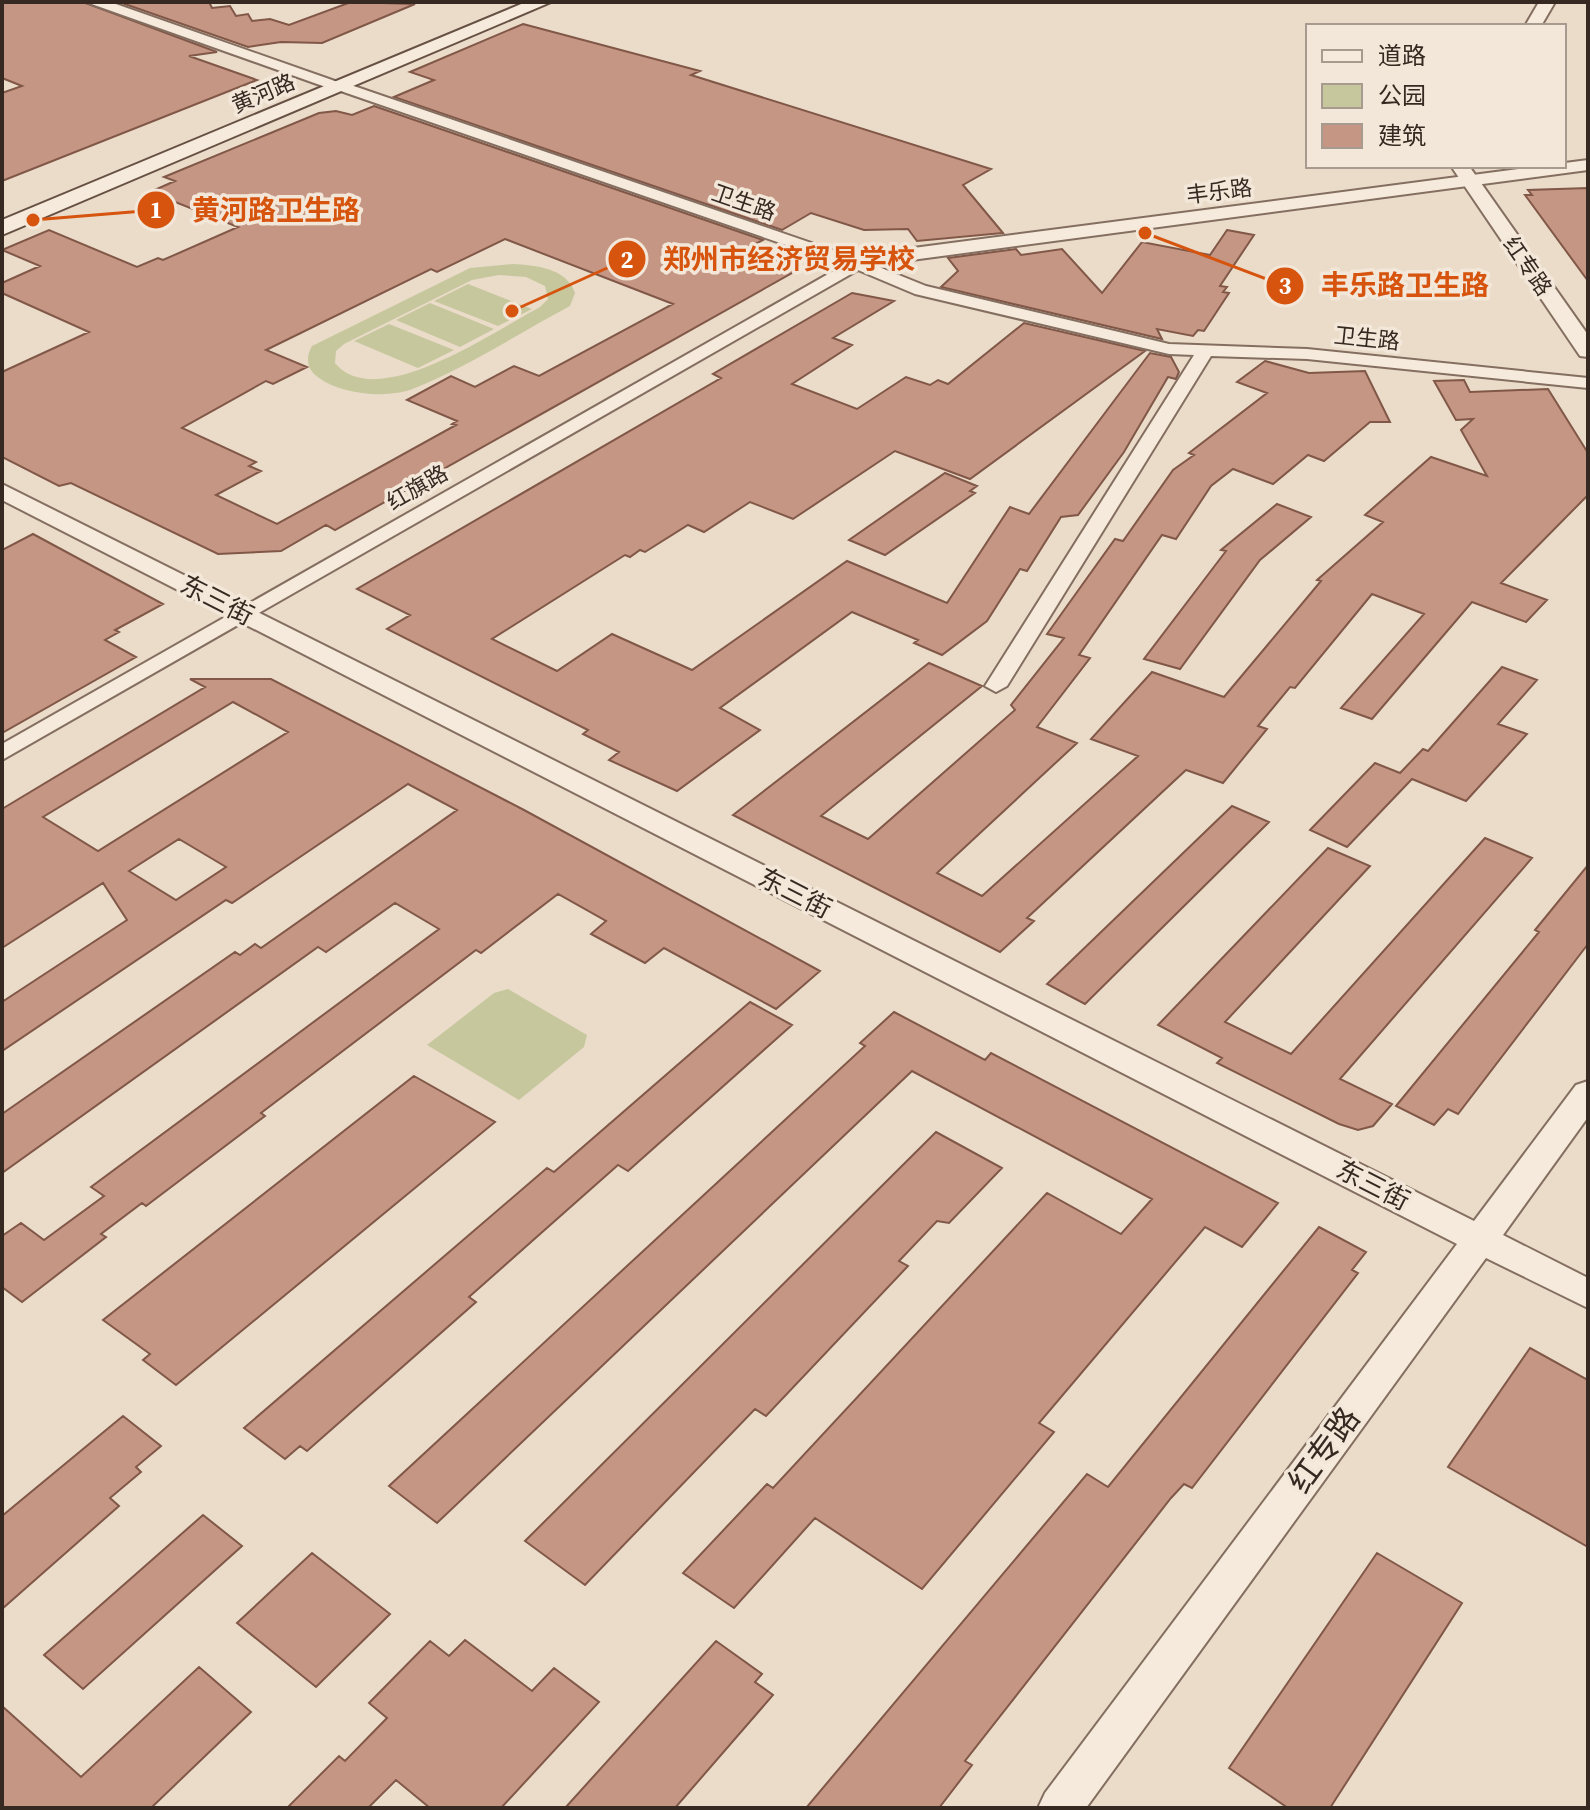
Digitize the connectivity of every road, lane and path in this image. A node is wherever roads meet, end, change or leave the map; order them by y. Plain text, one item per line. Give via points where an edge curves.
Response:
1 (94, 2) edge
2 (505, 2) edge
3 (542, 2) edge
4 (1547, 2) edge
5 (1534, 24) edge
6 (319, 78) junction
7 (340, 86) junction
8 (1588, 165) edge
9 (1566, 166) edge
10 (1542, 168) edge
11 (1464, 173) edge
12 (2, 209) edge
13 (2, 228) edge
14 (857, 264) junction
15 (1588, 351) edge
16 (1204, 353) junction
17 (1588, 383) edge
18 (2, 491) edge
19 (245, 614) junction
20 (996, 686) dead end
21 (2, 753) edge
22 (1588, 1093) edge
23 (1480, 1239) junction
24 (1588, 1294) edge
25 (1060, 1808) edge

1 - 6 street, 卫生路
2 - 6 main road, 黄河路
3 - 7 main road, 黄河路
4 - 5 street
6 - 7 street, 卫生路
6 - 12 main road, 黄河路
7 - 13 main road, 黄河路
7 - 14 street, 卫生路
8 - 9 street, 丰乐路
10 - 11 street, 丰乐路
11 - 14 street, 丰乐路
11 - 15 street, 红专路
14 - 16 street, 卫生路 via 979,305
14 - 19 street, 红旗路
16 - 17 street, 卫生路 via 1307,354
16 - 20 street
18 - 19 street, 东三街
19 - 21 street, 红旗路
19 - 23 street, 东三街
22 - 23 street, 红专路
23 - 24 street, 东三街
23 - 25 street, 红专路

